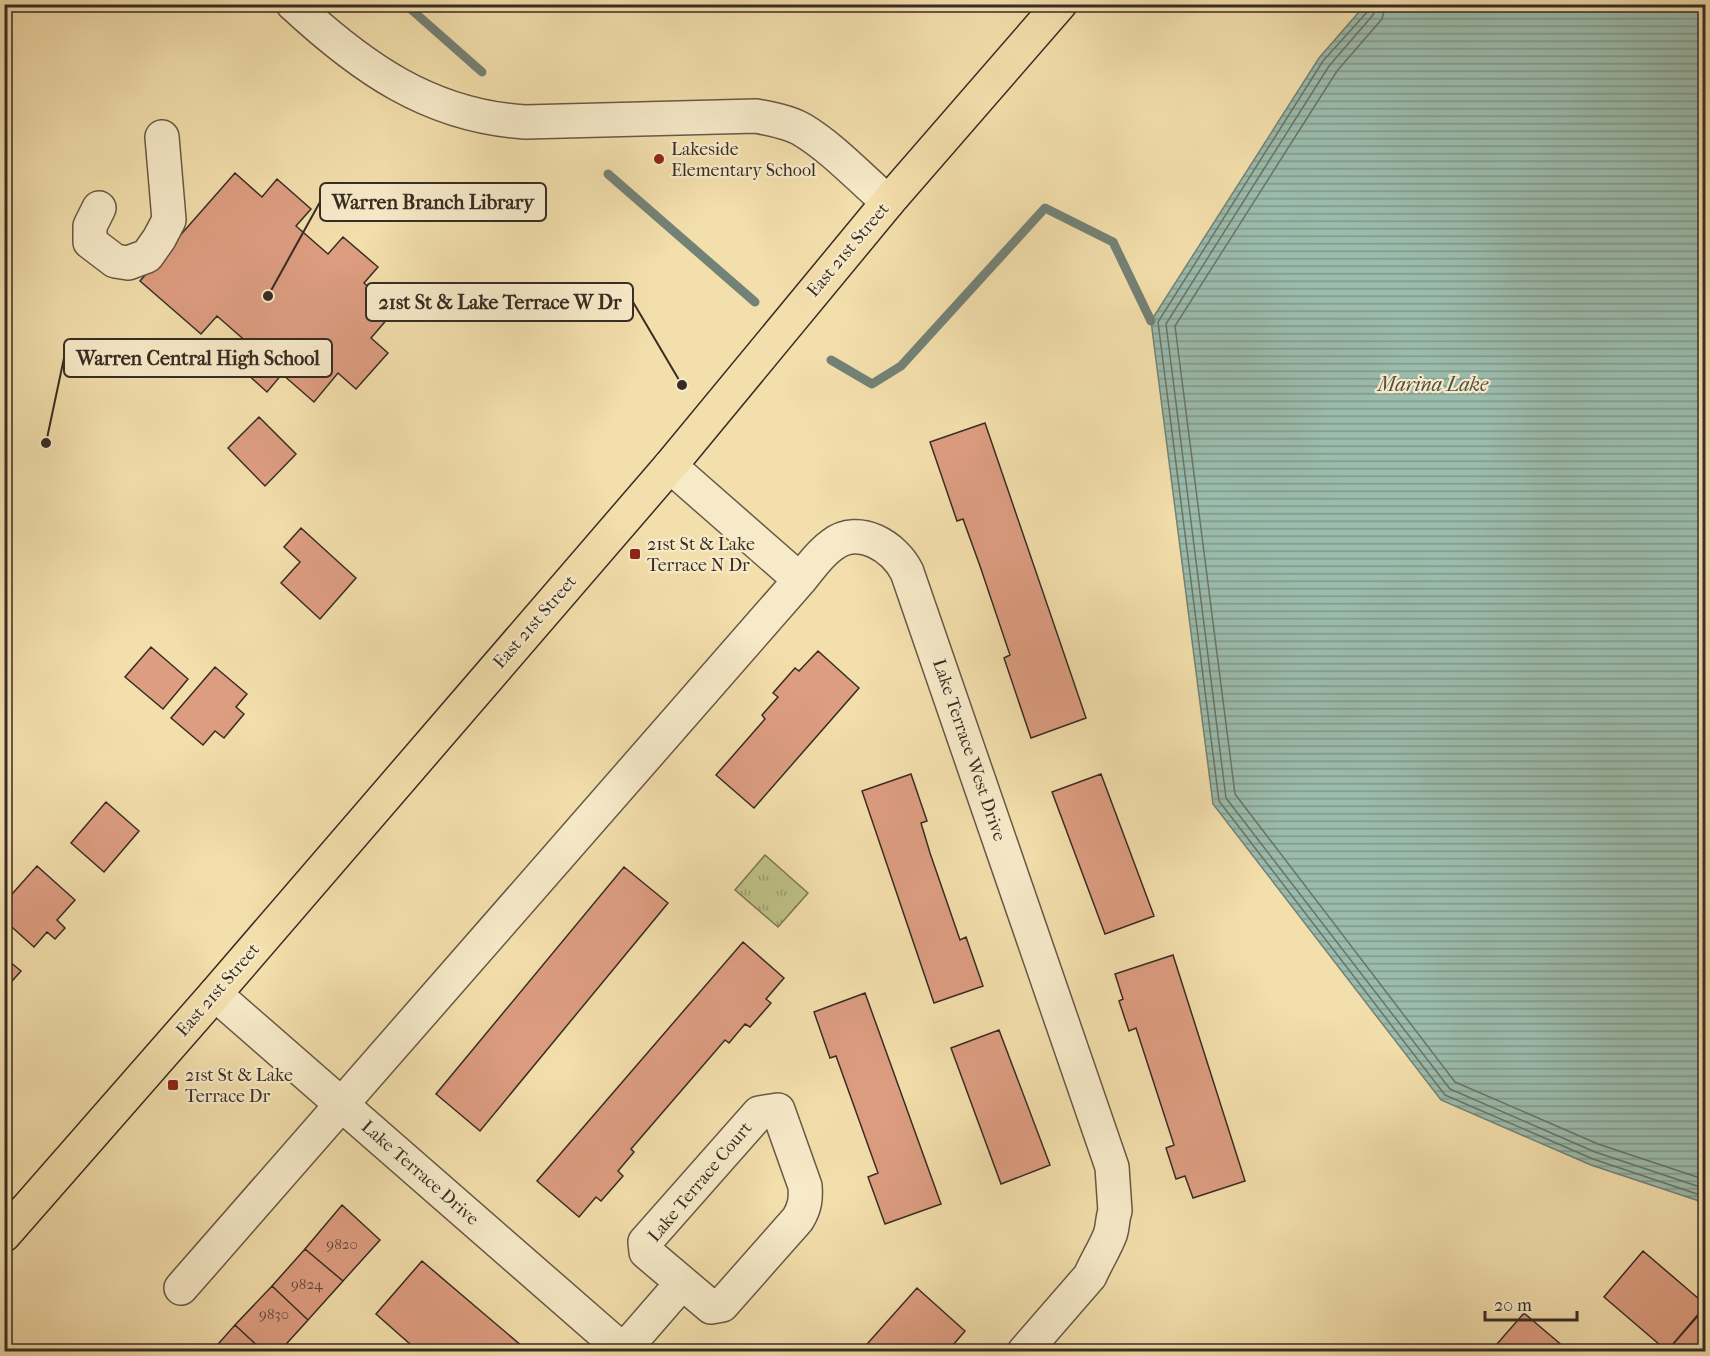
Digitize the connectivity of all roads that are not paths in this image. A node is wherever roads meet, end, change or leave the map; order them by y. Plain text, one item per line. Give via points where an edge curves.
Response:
1 (293, 4) edge
2 (1060, 4) edge
3 (162, 137) dead end
4 (888, 202) junction
5 (99, 208) dead end
6 (670, 466) junction
7 (800, 580) junction
8 (215, 994) junction
9 (341, 1105) junction
10 (4, 1235) edge
11 (682, 1283) junction
12 (181, 1288) dead end
13 (624, 1351) edge
14 (1024, 1352) edge

1 - 4 street via 362,63 403,88 465,112 525,122 756,116 800,129
2 - 4 main road, East 21st Street
3 - 5 street via 169,220 147,256 128,263 116,261 90,242 90,226
4 - 6 main road, East 21st Street
6 - 7 street
6 - 8 main road, East 21st Street
7 - 9 street
7 - 14 street, Lake Terrace West Drive via 832,544 849,538 874,541 888,548 908,572 1109,1159 1116,1204 1111,1232 1098,1264
8 - 9 street, Lake Terrace Drive
8 - 10 main road, East 21st Street
9 - 12 street
9 - 13 street, Lake Terrace Drive
11 - 11 street, Lake Terrace Court via 711,1307 722,1305 804,1209 805,1186 778,1110 759,1113 645,1242 646,1252
11 - 13 street

